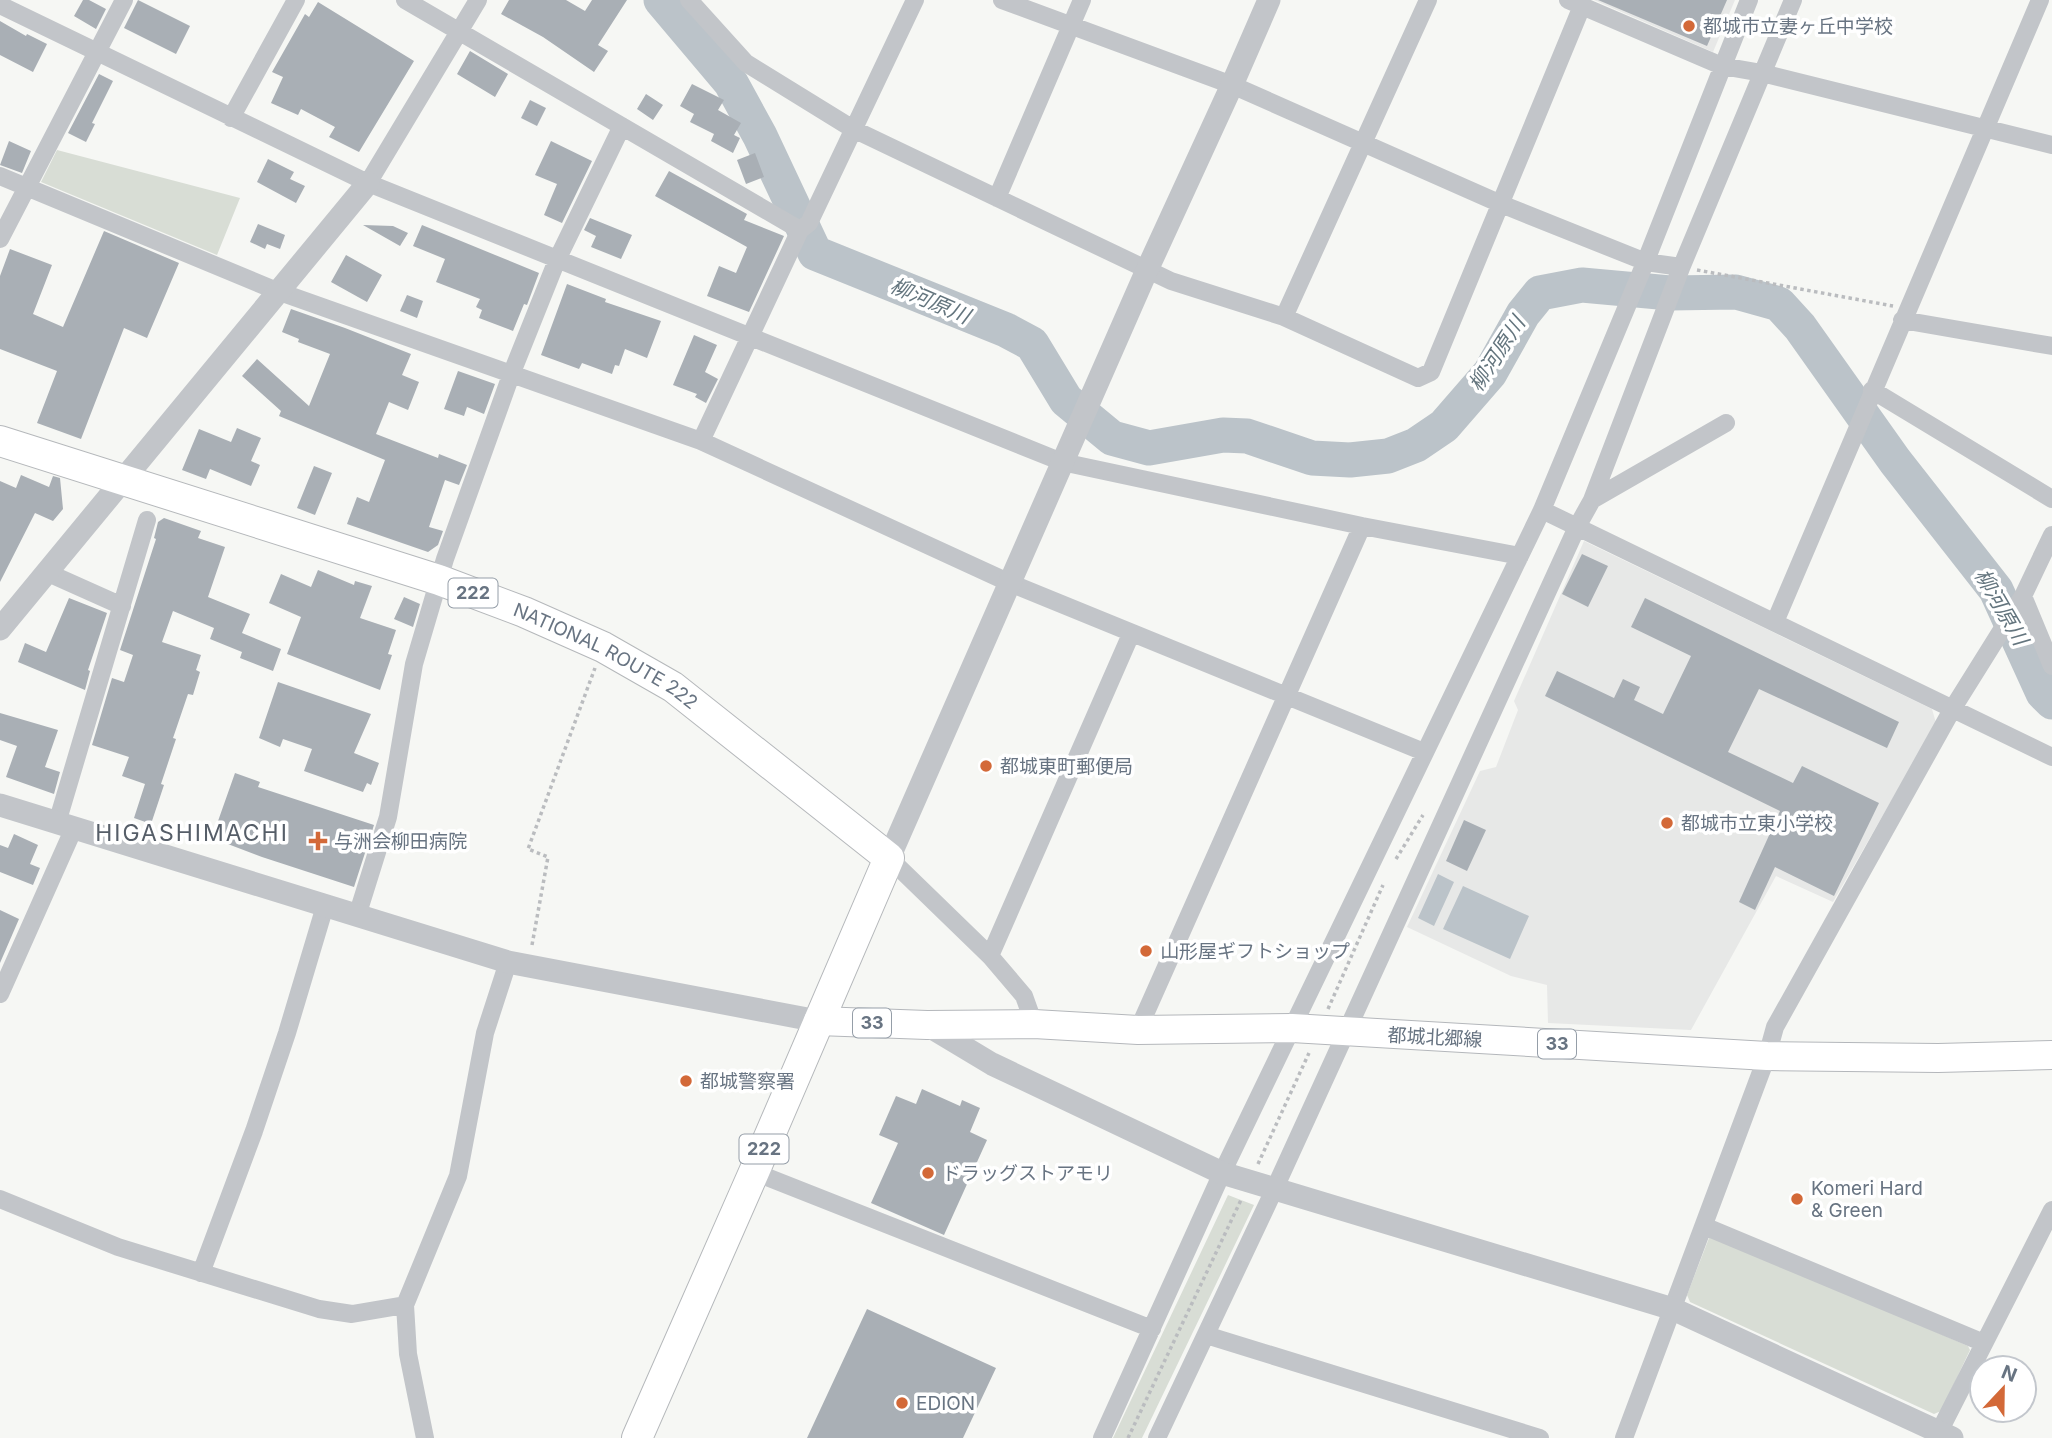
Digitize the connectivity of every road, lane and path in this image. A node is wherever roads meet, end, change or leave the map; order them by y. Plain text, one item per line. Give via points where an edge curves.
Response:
1 (124, 0) edge
2 (296, 0) edge
3 (405, 0) edge
4 (478, 0) edge
5 (689, 0) edge
6 (915, 0) edge
7 (1002, 0) edge
8 (1082, 0) edge
9 (1269, 0) edge
10 (1428, 0) edge
11 (1749, 0) edge
12 (1793, 0) edge
13 (2040, 0) edge
14 (1575, 3) edge
15 (0, 5) edge
16 (1072, 24) junction
17 (458, 32) junction
18 (96, 52) junction
19 (1722, 65) junction
20 (1762, 73) junction
21 (1232, 85) junction
22 (231, 118) junction
23 (622, 126) junction
24 (1986, 128) junction
25 (853, 129) junction
26 (1362, 141) junction
27 (2052, 145) edge
28 (0, 176) edge
29 (368, 183) junction
30 (26, 187) junction
31 (997, 198) junction
32 (1502, 204) junction
33 (805, 227) junction
34 (0, 239) edge
35 (557, 260) junction
36 (1646, 263) junction
37 (1681, 268) junction
38 (1147, 270) junction
39 (277, 291) junction
40 (1905, 314) junction
41 (1284, 317) junction
42 (752, 336) junction
43 (2052, 346) edge
44 (511, 375) junction
45 (1872, 390) junction
46 (1726, 423) dead end
47 (0, 441) edge
48 (701, 441) junction
49 (1062, 462) junction
50 (121, 481) junction
51 (2052, 499) edge
52 (1592, 500) junction
53 (1542, 510) junction
54 (147, 520) dead end
55 (1362, 526) junction
56 (1577, 527) junction
57 (2052, 535) edge
58 (1520, 556) junction
59 (46, 572) junction
60 (439, 580) junction
61 (1010, 583) junction
62 (2022, 598) junction
63 (122, 606) junction
64 (1775, 622) junction
65 (0, 629) edge
66 (1131, 634) junction
67 (603, 647) junction
68 (2052, 666) edge
69 (1285, 695) junction
70 (1953, 708) junction
71 (1424, 752) junction
72 (2052, 757) edge
73 (0, 805) edge
74 (66, 826) junction
75 (889, 858) junction
76 (325, 906) junction
77 (357, 916) junction
78 (990, 956) junction
79 (519, 964) junction
80 (0, 995) edge
81 (818, 1021) junction
82 (1034, 1024) junction
83 (927, 1025) junction
84 (1138, 1030) junction
85 (1346, 1032) junction
86 (1302, 1037) junction
87 (2052, 1055) edge
88 (1767, 1056) junction
89 (1255, 1169) dead end
90 (754, 1172) junction
91 (1222, 1172) junction
92 (1275, 1188) junction
93 (1246, 1190) dead end
94 (0, 1199) edge
95 (2052, 1210) edge
96 (1704, 1226) junction
97 (201, 1273) junction
98 (405, 1305) junction
99 (1673, 1309) junction
100 (1152, 1329) junction
101 (1206, 1335) junction
102 (1983, 1343) junction
103 (1942, 1436) edge
104 (425, 1438) edge
105 (637, 1438) edge
106 (1102, 1438) edge
107 (1128, 1438) edge
108 (1157, 1438) edge
109 (1540, 1438) edge
110 (1624, 1438) edge

1 - 18 street
2 - 22 street
3 - 17 street
4 - 17 street
5 - 25 street via 746,62
6 - 25 street
7 - 16 street
8 - 16 street
9 - 21 street
10 - 26 street
11 - 19 street
12 - 20 street
13 - 24 street
14 - 19 street
14 - 32 street
15 - 18 street
16 - 21 street
16 - 31 street
17 - 23 street
17 - 29 street
18 - 22 street
18 - 30 street
19 - 20 street
19 - 36 street
20 - 24 street
20 - 37 street
21 - 26 street
21 - 38 street
22 - 29 street
23 - 33 street
23 - 35 street
24 - 27 street
24 - 40 street
25 - 31 street
25 - 33 street
26 - 32 street
26 - 41 street
28 - 30 street
29 - 35 street
29 - 39 street
30 - 34 street
30 - 39 street
31 - 38 street
32 - 36 street
32 - 41 street via 1432,372 1418,379
33 - 42 street
35 - 42 street
35 - 44 street
36 - 37 street
36 - 53 street
37 - 40 path
37 - 52 street
38 - 41 street
38 - 49 street
39 - 44 street
39 - 50 street
40 - 43 street
40 - 45 street
42 - 48 street
42 - 49 street
44 - 48 street
44 - 60 street
45 - 51 street
45 - 64 street
46 - 52 street
47 - 50 highway, NATIONAL ROUTE 222 / 222
48 - 61 street
49 - 55 street
49 - 61 street
50 - 59 street
50 - 60 highway, NATIONAL ROUTE 222 / 222
52 - 56 street
53 - 56 street
53 - 58 street
54 - 63 street
55 - 58 street
55 - 69 street
56 - 64 street
56 - 85 street
57 - 62 street
58 - 71 street
59 - 63 street
59 - 65 street
60 - 67 highway, NATIONAL ROUTE 222 / 222
60 - 77 street via 414,664 387,817
61 - 66 street
61 - 75 street
62 - 68 street
62 - 70 street
63 - 74 street
64 - 70 street
66 - 69 street
66 - 78 street
67 - 75 highway, NATIONAL ROUTE 222 / 222 via 673,687
67 - 79 path via 528,849 548,857
69 - 71 street
69 - 84 street
70 - 72 street
70 - 88 street via 1774,1027
71 - 86 street
73 - 74 street
74 - 76 street
74 - 80 street
75 - 78 street
75 - 81 highway, 222
76 - 77 street
76 - 97 street via 254,1131
77 - 79 street
78 - 82 street via 1024,996
79 - 81 street
79 - 98 street via 485,1032 458,1176
81 - 83 main road, 都城北郷線 / 33
81 - 90 highway, 222
82 - 83 main road, 都城北郷線 / 33
82 - 84 main road, 都城北郷線 / 33
83 - 91 street via 992,1065
84 - 86 main road, 都城北郷線 / 33
85 - 86 main road, 都城北郷線 / 33
85 - 88 main road, 都城北郷線 / 33
85 - 92 street
86 - 89 path
86 - 91 street
87 - 88 main road, 都城北郷線 / 33
88 - 96 street
90 - 100 street
90 - 105 highway, 222
91 - 92 street
91 - 100 street
92 - 99 street
92 - 101 street
93 - 107 path
94 - 97 street via 118,1247
95 - 102 street
96 - 99 street
96 - 102 street
97 - 98 street via 319,1309 352,1314
98 - 104 street via 408,1354
99 - 103 street
99 - 110 street
100 - 106 street
101 - 108 street
101 - 109 street
102 - 103 street

